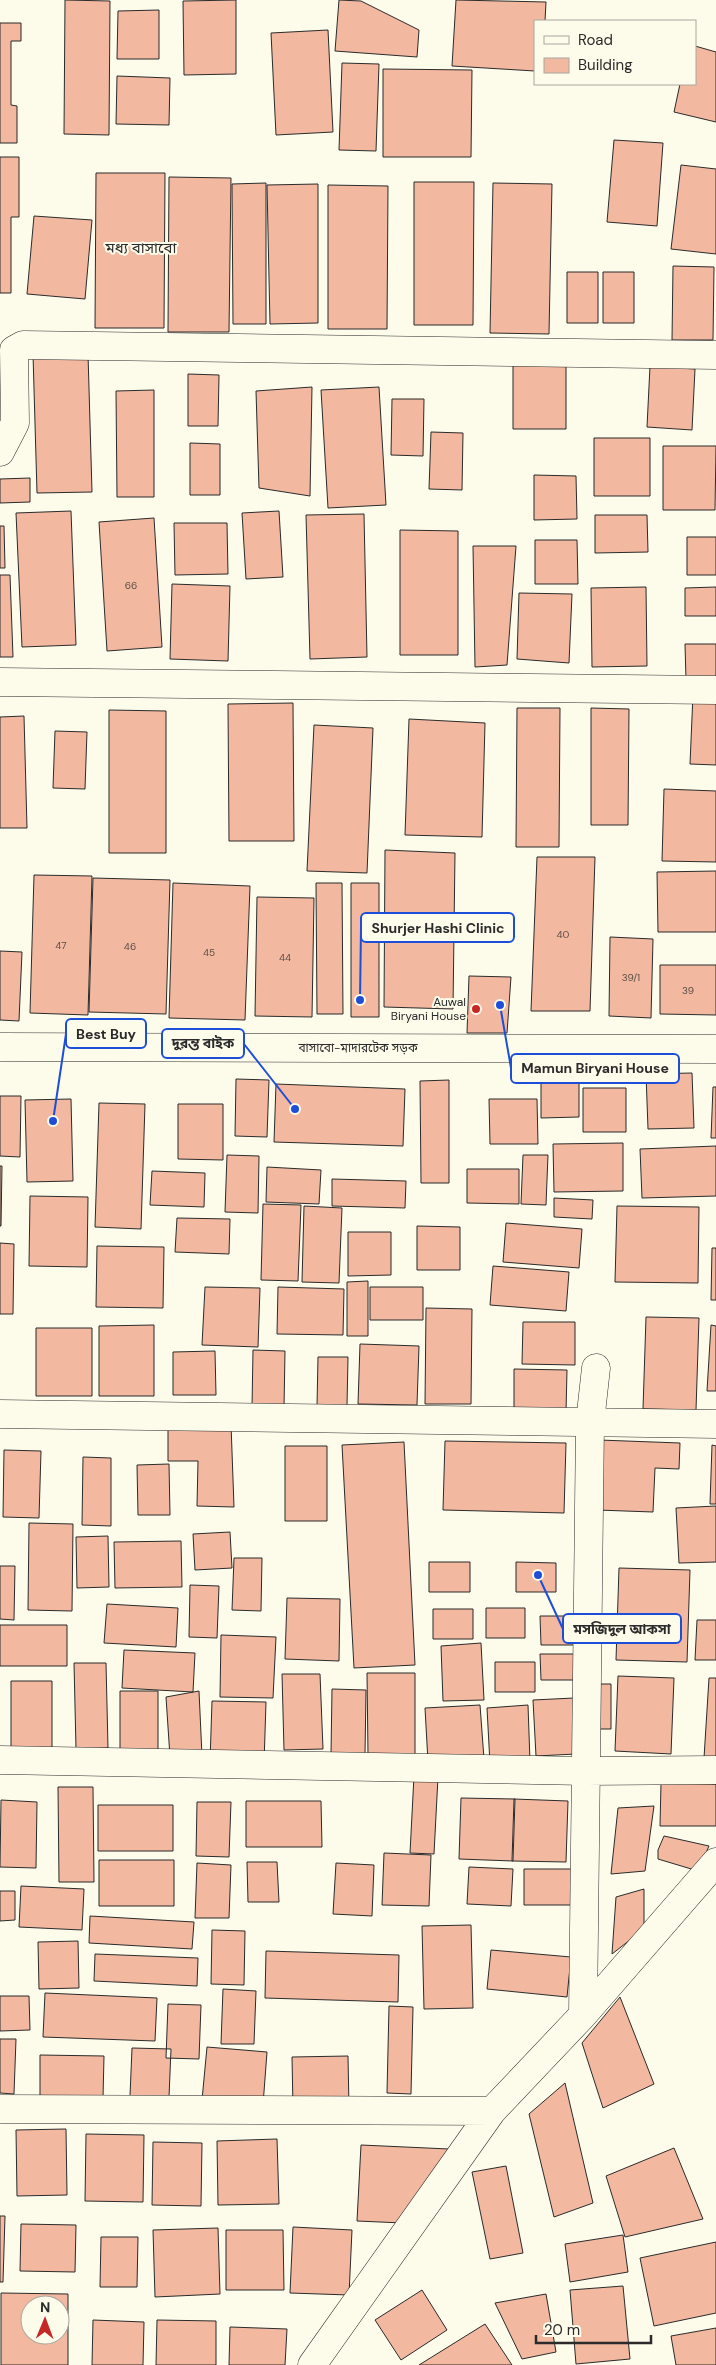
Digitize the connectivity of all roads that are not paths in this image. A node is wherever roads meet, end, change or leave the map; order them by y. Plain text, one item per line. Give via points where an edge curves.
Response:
1 (716, 354) edge
2 (0, 452) edge
3 (0, 682) edge
4 (716, 690) edge
5 (0, 1047) edge
6 (716, 1050) edge
7 (596, 1368) dead end
8 (0, 1414) edge
9 (590, 1422) junction
10 (716, 1424) edge
11 (0, 1760) edge
12 (716, 1770) edge
13 (586, 1771) junction
14 (716, 1862) edge
15 (583, 2015) junction
16 (0, 2109) edge
17 (492, 2111) junction
18 (312, 2365) edge

1 - 2 street via 23,345 14,350 15,423
3 - 4 street
5 - 6 street, বাসাবো-মাদারটেক সড়ক
7 - 9 street
8 - 9 street
9 - 10 street
9 - 13 street
11 - 13 street
12 - 13 street
13 - 15 street
14 - 15 street
15 - 17 street
16 - 17 street
17 - 18 street

